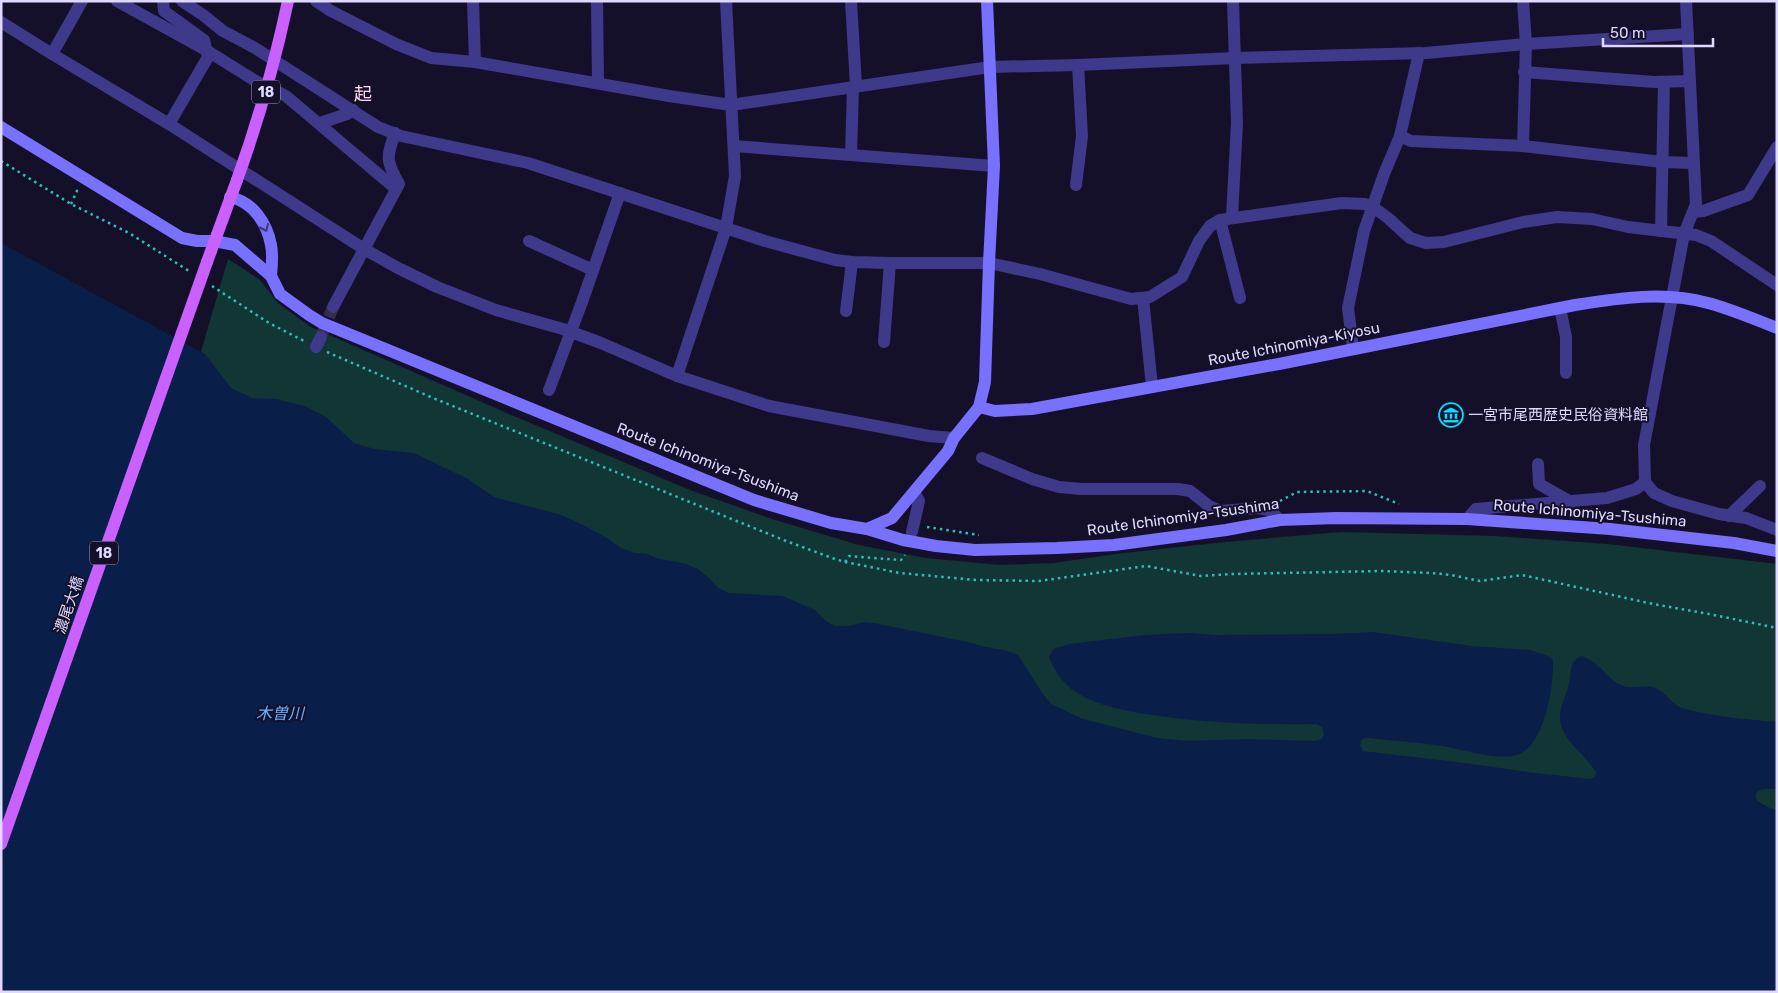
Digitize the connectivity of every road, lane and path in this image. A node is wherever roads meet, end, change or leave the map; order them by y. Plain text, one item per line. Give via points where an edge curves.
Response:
1 (117, 1) edge
2 (182, 1) edge
3 (288, 1) edge
4 (316, 1) edge
5 (473, 1) edge
6 (597, 1) edge
7 (726, 1) edge
8 (851, 1) edge
9 (987, 1) edge
10 (1234, 1) edge
11 (1523, 1) edge
12 (1686, 1) edge
13 (161, 2) edge
14 (78, 3) edge
15 (1, 22) edge
16 (1688, 34) junction
17 (1526, 44) junction
18 (206, 50) junction
19 (1419, 53) junction
20 (52, 54) junction
21 (1235, 58) junction
22 (475, 62) junction
23 (1078, 66) junction
24 (990, 67) junction
25 (1524, 72) junction
26 (1664, 82) junction
27 (1690, 82) junction
28 (598, 83) junction
29 (854, 86) junction
30 (731, 104) junction
31 (353, 110) junction
32 (169, 124) junction
33 (320, 124) junction
34 (1, 127) edge
35 (395, 133) junction
36 (1400, 136) junction
37 (734, 146) junction
38 (1523, 146) junction
39 (1777, 147) edge
40 (851, 155) junction
41 (1662, 162) junction
42 (1694, 164) junction
43 (994, 166) junction
44 (1076, 185) dead end
45 (396, 188) junction
46 (77, 191) dead end
47 (620, 192) junction
48 (230, 197) junction
49 (70, 204) dead end
50 (1373, 207) junction
51 (1693, 212) junction
52 (1226, 218) junction
53 (726, 228) junction
54 (1661, 231) junction
55 (1684, 234) junction
56 (214, 241) junction
57 (529, 241) dead end
58 (364, 249) junction
59 (852, 262) junction
60 (890, 263) junction
61 (989, 263) junction
62 (593, 270) junction
63 (271, 276) junction
64 (1777, 285) edge
65 (1673, 297) junction
66 (1143, 298) junction
67 (1240, 298) dead end
68 (333, 308) tunnel mouth
69 (1560, 308) junction
70 (846, 311) dead end
71 (1777, 328) edge
72 (570, 332) junction
73 (884, 342) dead end
74 (1353, 348) junction
75 (1566, 373) dead end
76 (677, 376) junction
77 (1152, 387) junction
78 (549, 390) dead end
79 (980, 407) junction
80 (954, 438) junction
81 (982, 458) dead end
82 (1538, 464) dead end
83 (1645, 482) junction
84 (1760, 486) dead end
85 (914, 492) junction
86 (1571, 502) junction
87 (1400, 504) dead end
88 (1217, 509) junction
89 (1269, 510) junction
90 (1729, 516) junction
91 (1467, 519) junction
92 (1280, 520) junction
93 (1178, 522) dead end
94 (913, 528) joint
95 (868, 529) junction
96 (1777, 530) edge
97 (980, 536) dead end
98 (1777, 551) edge
99 (908, 552) dead end
100 (845, 562) dead end
101 (1039, 581) dead end
102 (1777, 628) edge
103 (1, 844) edge

1 - 18 street
2 - 31 street via 223,31
3 - 48 main road, 18, bridge via 250,146
4 - 22 street via 396,44 431,58
5 - 22 street
6 - 28 street
7 - 30 street
8 - 29 street
9 - 24 main road
10 - 21 street
11 - 17 street
12 - 16 street
13 - 18 street via 164,11 204,40
14 - 20 street
15 - 20 street
16 - 17 street
16 - 27 street
17 - 19 street
17 - 25 street
18 - 32 street via 208,57
18 - 33 street via 286,96
19 - 21 street
19 - 36 street
20 - 32 street
21 - 23 street
21 - 52 street via 1237,123
22 - 28 street
23 - 24 street
23 - 44 street via 1082,136
24 - 29 street
24 - 43 main road
25 - 26 street
25 - 38 street
26 - 27 street
26 - 41 street
27 - 42 street
28 - 30 street
29 - 30 street
29 - 40 street
30 - 37 street
31 - 33 street
31 - 35 street via 378,127
32 - 58 street
33 - 45 street
34 - 56 main road, Route Ichinomiya-Tsushima via 182,238
35 - 45 street via 387,158 398,184
35 - 47 street via 528,163
36 - 38 street via 1412,141
36 - 50 street
37 - 40 street
37 - 53 street via 736,176
38 - 41 street
39 - 51 street via 1748,195
40 - 43 street
41 - 42 street
41 - 54 street
42 - 51 street via 1696,204
43 - 61 main road
45 - 58 street
46 - 49 path
47 - 53 street
47 - 62 street
48 - 56 main road, 18
48 -> 63 main road via 253,209 267,229 272,246
50 - 52 street via 1342,203
50 - 54 street via 1410,238 1426,243 1444,242 1557,217 1592,219
50 - 74 street via 1364,232 1348,308
51 - 55 street
52 - 66 street via 1210,226 1182,277 1150,298
52 - 67 street
53 - 59 street via 810,254
53 - 76 street
54 - 55 street
55 - 64 street via 1711,241
55 - 65 street
56 - 63 main road, Route Ichinomiya-Tsushima via 235,245
56 - 103 main road, 濃尾大橋 / 18, bridge
57 - 62 street
58 - 68 street
58 - 72 street via 466,299
59 - 60 street
59 - 70 street
60 - 61 street
60 - 73 street
61 - 66 street via 1131,299
61 - 79 main road via 985,382
62 - 72 street
63 - 95 main road, Route Ichinomiya-Tsushima via 280,294 298,308 363,341 754,500 831,523
65 - 69 main road, Route Ichinomiya-Kiyosu via 1621,298
65 - 71 main road, Route Ichinomiya-Kiyosu via 1708,303
65 - 83 street via 1644,445
66 - 77 street
69 - 74 main road, Route Ichinomiya-Kiyosu
69 - 75 street via 1566,337
72 - 76 street
72 - 78 street
74 - 77 main road, Route Ichinomiya-Kiyosu
76 - 80 street via 769,406
77 - 79 main road, Route Ichinomiya-Kiyosu via 1032,409
79 - 80 main road
80 - 85 main road via 948,451
81 - 88 street via 1032,479 1081,490 1190,491
82 - 86 street via 1539,484
83 - 86 street via 1624,494
83 - 90 street via 1654,493 1672,501
84 - 90 street
85 - 94 street via 919,501
85 - 95 main road via 892,518
86 - 91 street via 1476,509
87 - 89 path via 1367,491 1297,492
88 - 89 street
88 - 93 path via 1206,516
89 - 92 street
90 - 96 street via 1746,518
91 - 92 main road, Route Ichinomiya-Tsushima
91 - 98 main road, Route Ichinomiya-Tsushima via 1610,529
92 - 95 main road, Route Ichinomiya-Tsushima via 1114,545 975,550 903,540
94 - 97 path
99 - 100 path via 901,560 850,556
101 - 102 path via 1146,566 1201,576 1381,571 1431,573 1489,581 1522,576

